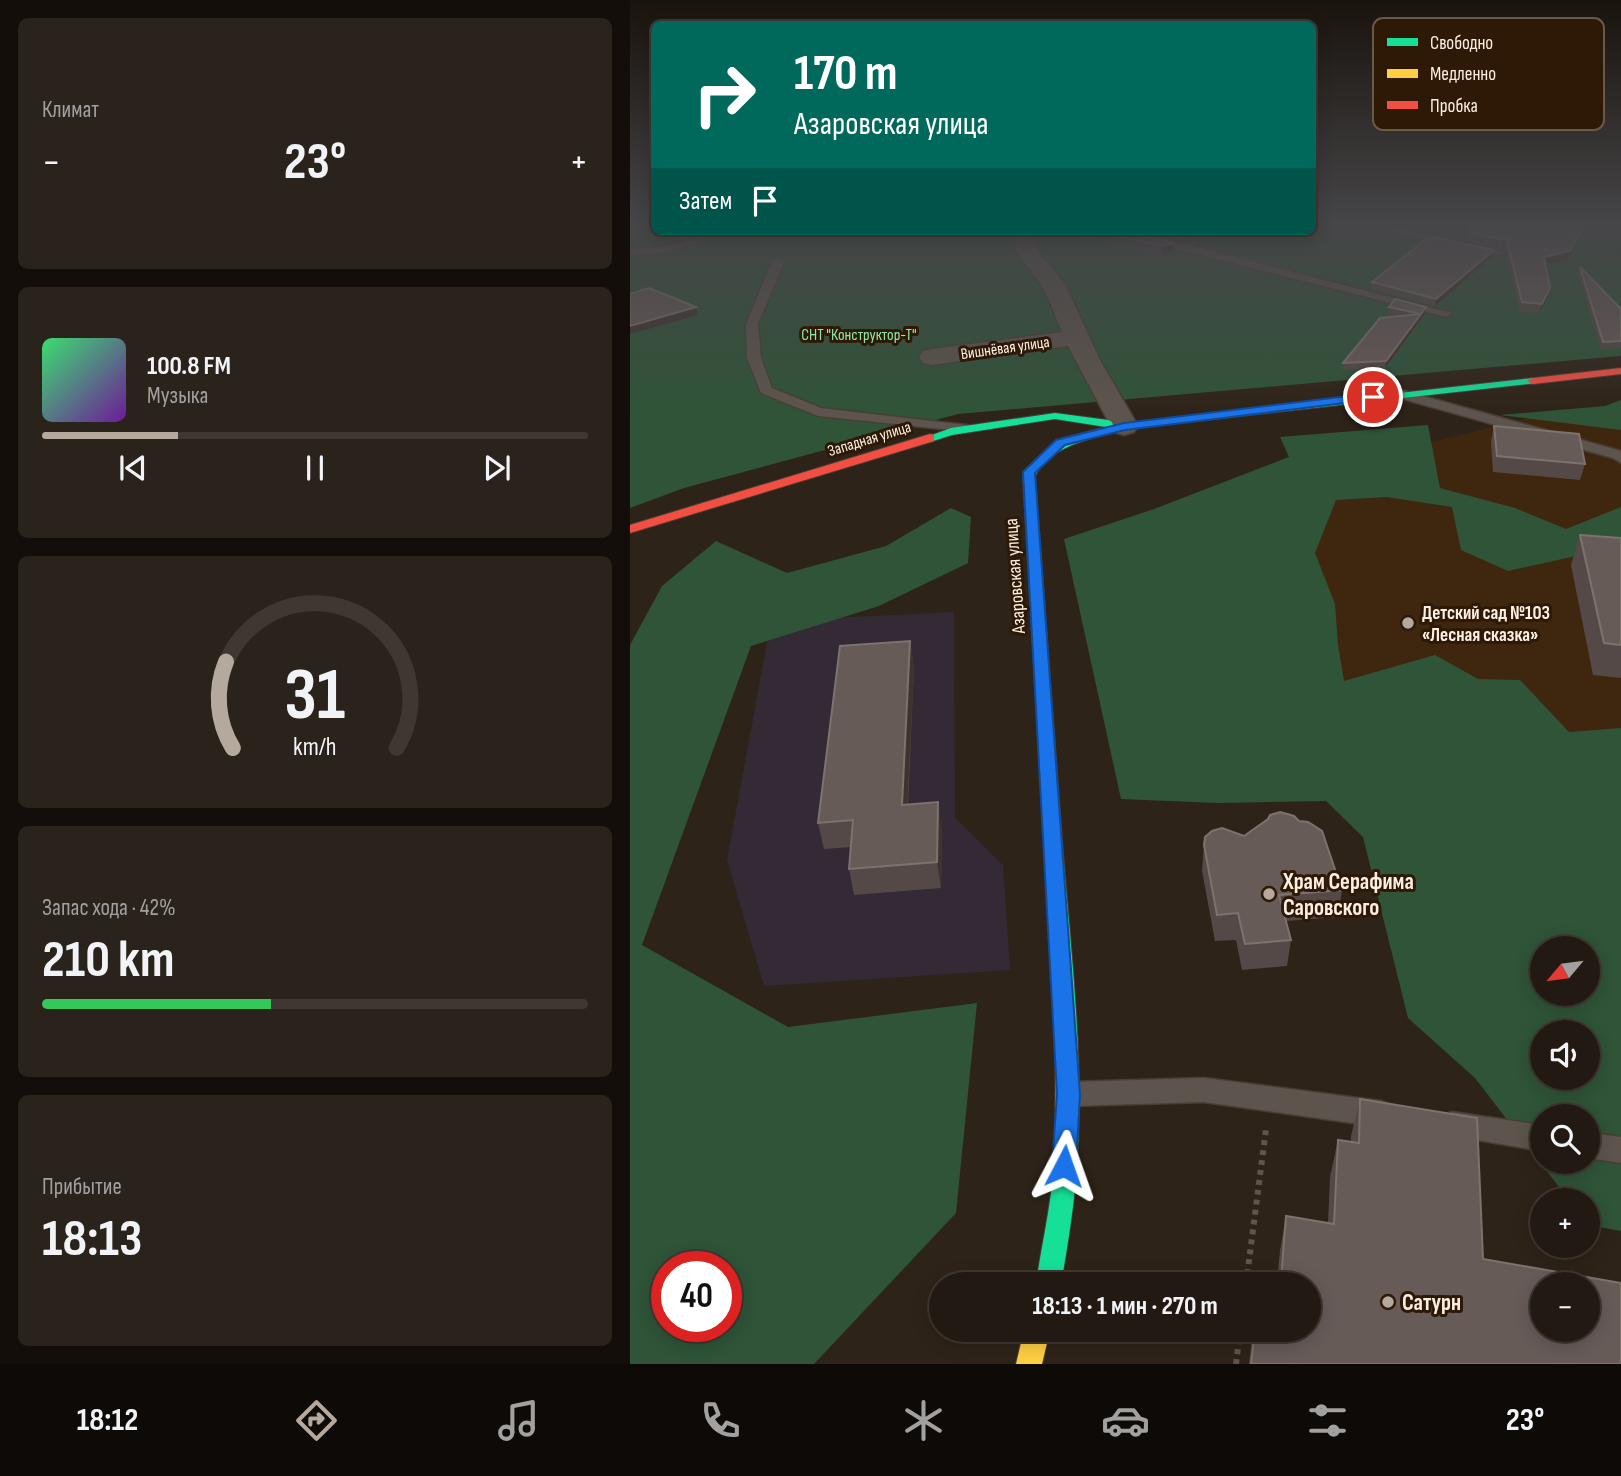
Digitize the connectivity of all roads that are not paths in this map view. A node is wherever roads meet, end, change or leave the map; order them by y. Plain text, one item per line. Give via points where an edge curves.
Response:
1 (768, 286) edge
2 (1054, 286) edge
3 (1336, 286) edge
4 (1446, 313) dead end
5 (1078, 337) junction
6 (932, 357) dead end
7 (1621, 371) edge
8 (1400, 393) junction
9 (1124, 426) junction
10 (971, 429) junction
11 (1621, 459) edge
12 (630, 529) edge
13 (1069, 1094) junction
14 (1406, 1118) edge
15 (1433, 1122) edge
16 (1530, 1136) edge
17 (1600, 1146) edge
18 (1621, 1150) edge
19 (1051, 1272) edge
20 (1034, 1342) edge
21 (1029, 1364) edge

1 - 10 lane via 751,324 754,358 766,390 818,412
2 - 5 street
3 - 4 lane
5 - 6 street, Вишнёвая улица
5 - 9 street
7 - 8 street, Азаровская улица
8 - 9 street, Азаровская улица
8 - 11 lane via 1554,435
9 - 10 street, Западная улица via 1055,416
9 - 13 street, Азаровская улица via 1061,443 1029,472
10 - 12 street, Западная улица
13 - 14 lane via 1204,1090
13 - 19 street, Азаровская улица via 1059,1238
15 - 16 lane
17 - 18 lane
20 - 21 street

